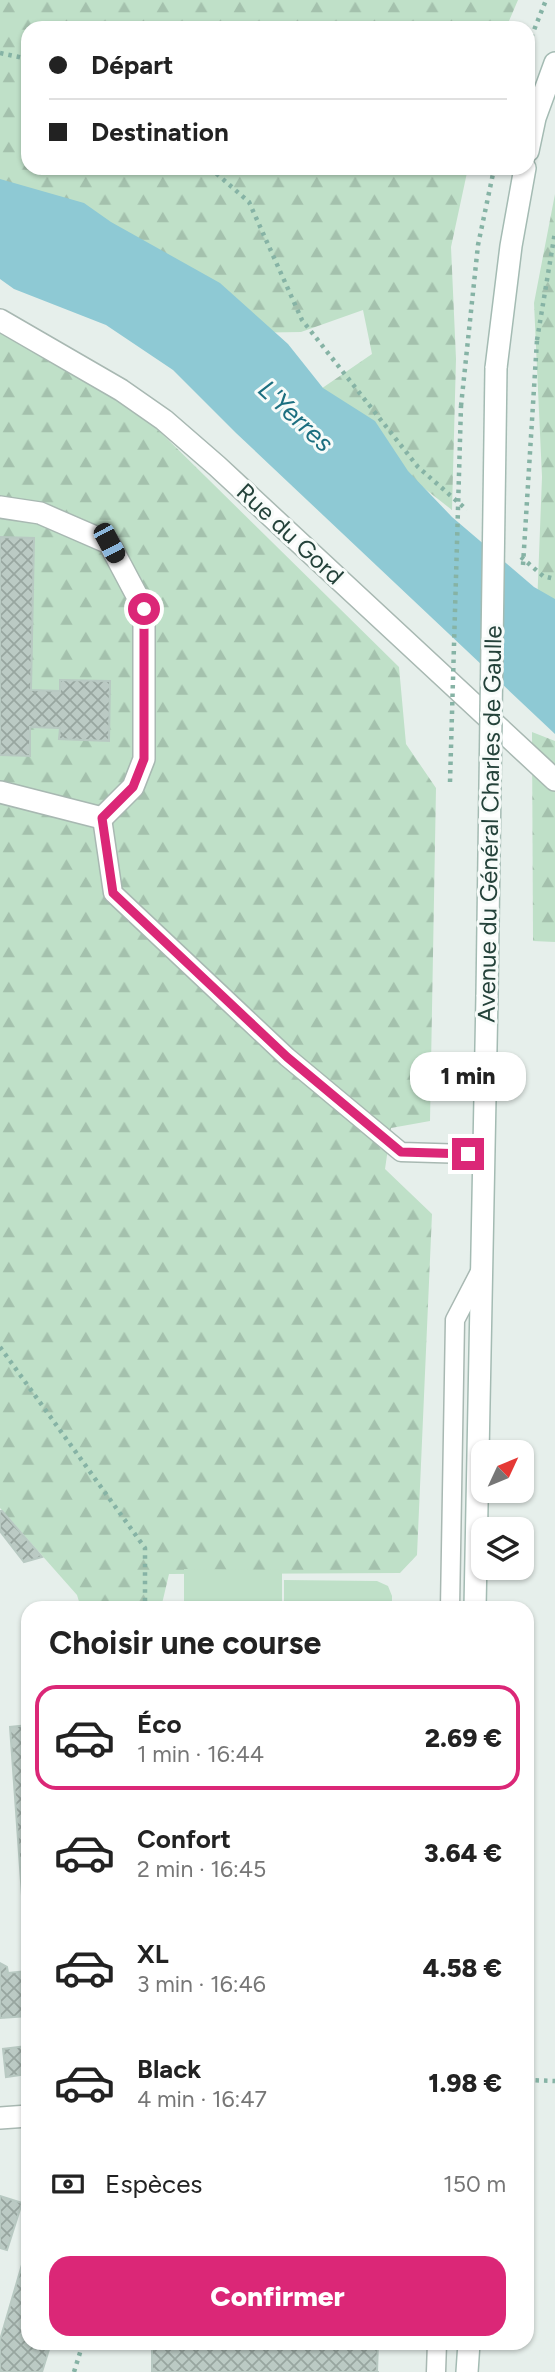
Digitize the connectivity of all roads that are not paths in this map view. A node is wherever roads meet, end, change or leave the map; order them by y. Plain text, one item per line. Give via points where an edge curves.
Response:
1 (555, 64) edge
2 (535, 118) edge
3 (524, 175) edge
4 (0, 320) edge
5 (0, 507) edge
6 (555, 780) edge
7 (0, 792) edge
8 (102, 818) junction
9 (485, 1150) junction
10 (482, 1268) junction
11 (450, 1601) edge
12 (475, 1601) edge
13 (21, 2116) edge
14 (0, 2118) edge
15 (437, 2350) edge
16 (469, 2350) edge
17 (436, 2372) edge
18 (467, 2372) edge

1 - 2 main road
3 - 9 main road, Avenue du Général Charles de Gaulle, bridge via 496,369
4 - 6 main road, Rue du Gord via 164,420
5 - 8 main road via 40,513 109,543 144,609 144,759 133,787
7 - 8 main road
8 - 9 lane via 113,893 287,1057 401,1152 468,1154
9 - 10 main road, Avenue du Général Charles de Gaulle
10 - 11 lane via 454,1320
10 - 12 main road, Avenue du Général Charles de Gaulle
13 - 14 main road
15 - 17 lane
16 - 18 main road

